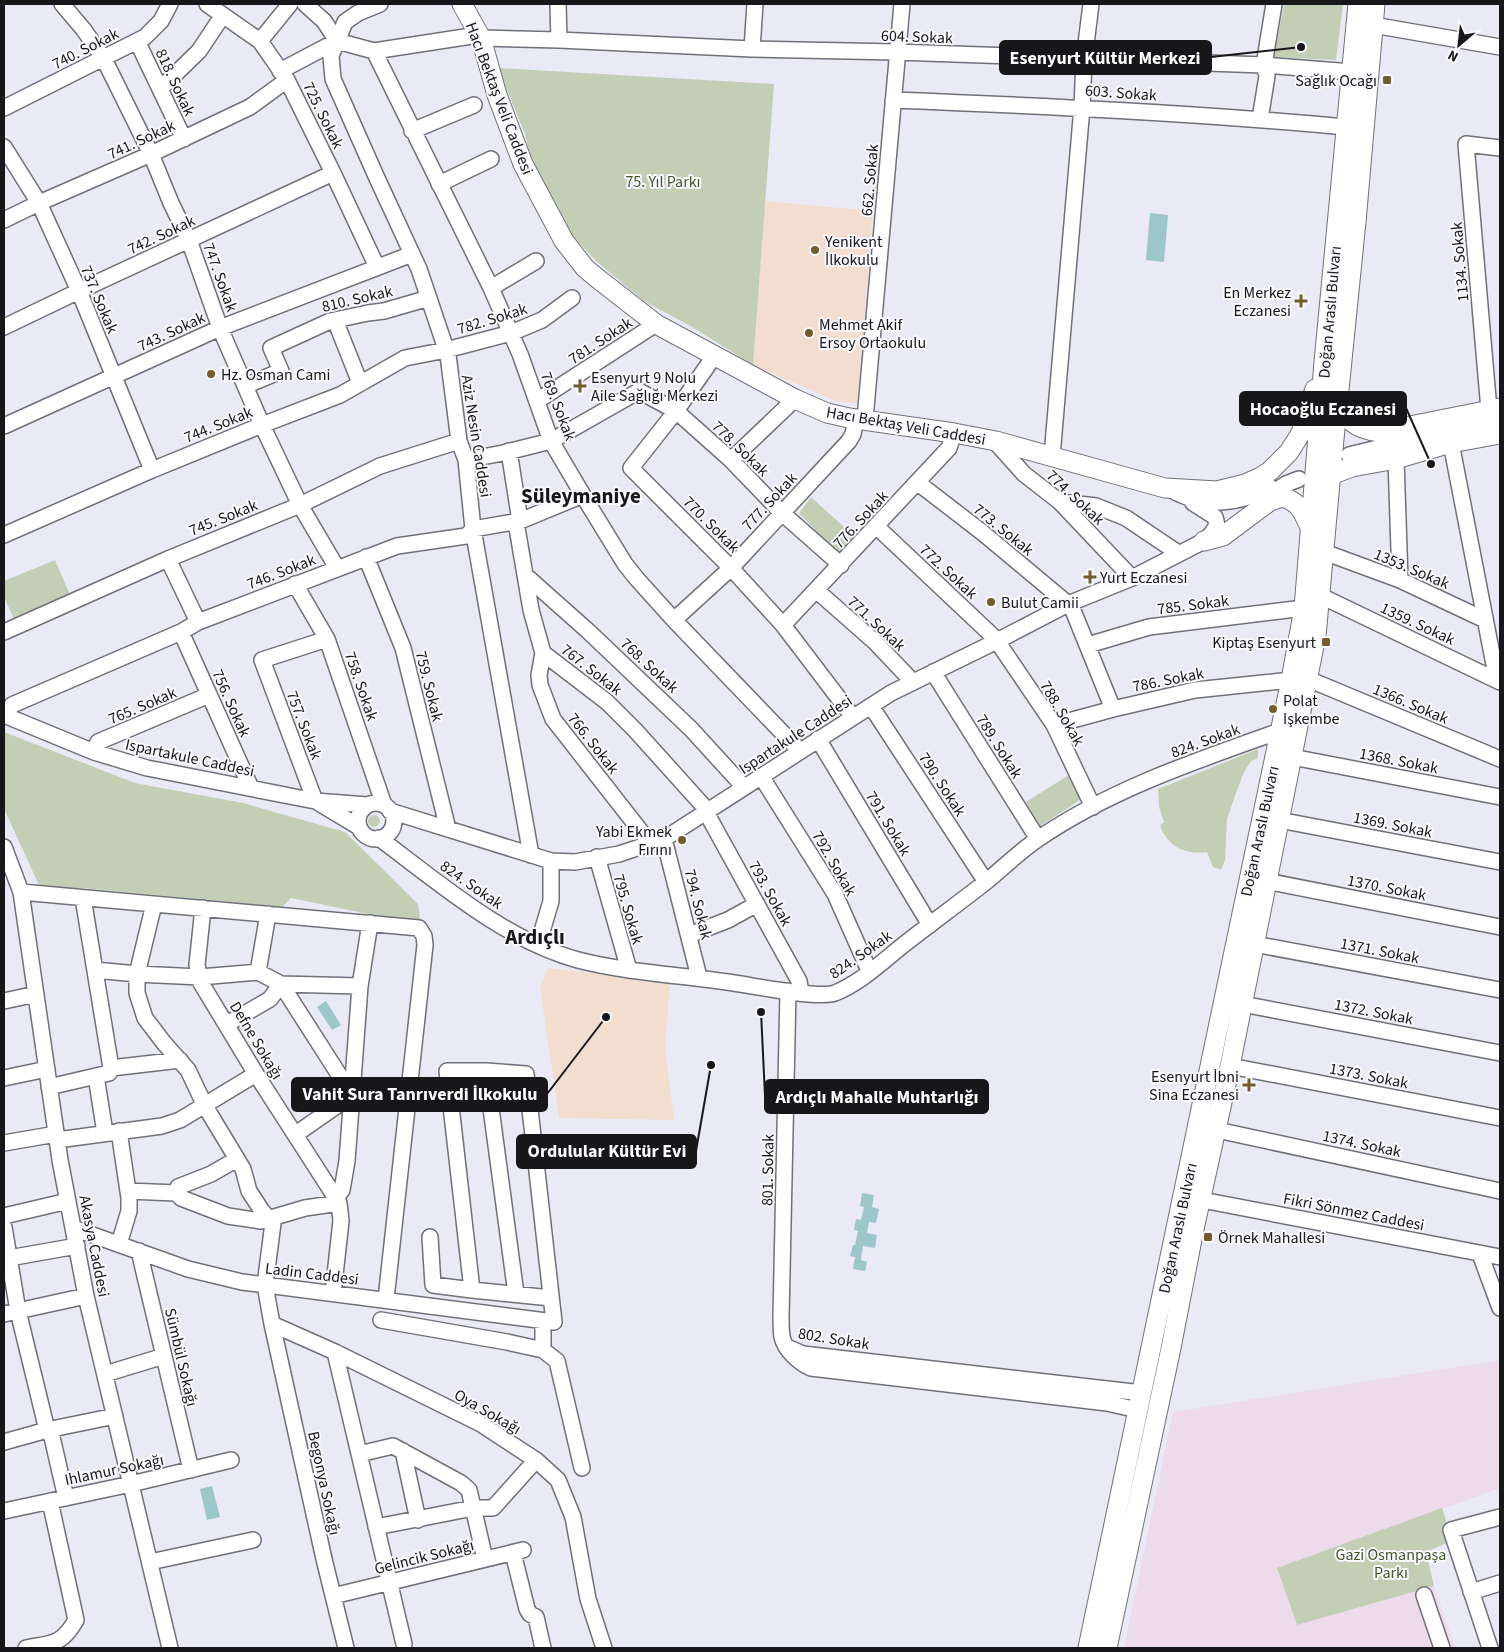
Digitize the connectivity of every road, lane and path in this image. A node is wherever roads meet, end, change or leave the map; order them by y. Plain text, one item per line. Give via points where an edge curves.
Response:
1 (62, 4) edge
2 (170, 4) edge
3 (207, 4) edge
4 (290, 4) edge
5 (304, 4) edge
6 (380, 4) edge
7 (462, 4) edge
8 (558, 4) edge
9 (755, 4) edge
10 (902, 4) edge
11 (1091, 4) edge
12 (1274, 4) edge
13 (1358, 4) edge
14 (1375, 4) edge
15 (224, 15) junction
16 (1373, 25) junction
17 (479, 37) junction
18 (559, 40) junction
19 (137, 41) junction
20 (260, 41) junction
21 (337, 41) junction
22 (1500, 47) edge
23 (752, 49) junction
24 (374, 51) junction
25 (897, 52) junction
26 (104, 59) junction
27 (1084, 60) junction
28 (1264, 65) junction
29 (1352, 72) junction
30 (284, 76) junction
31 (160, 88) junction
32 (893, 100) junction
33 (474, 105) dead end
34 (1082, 107) junction
35 (4, 108) edge
36 (1260, 119) junction
37 (1346, 127) junction
38 (412, 131) junction
39 (184, 138) junction
40 (4, 147) edge
41 (1500, 148) edge
42 (151, 154) junction
43 (491, 158) dead end
44 (10, 169) edge
45 (333, 173) junction
46 (439, 184) junction
47 (39, 203) junction
48 (4, 220) edge
49 (189, 240) junction
50 (412, 254) junction
51 (536, 261) dead end
52 (377, 267) junction
53 (492, 288) junction
54 (79, 291) junction
55 (429, 298) junction
56 (572, 298) dead end
57 (335, 320) junction
58 (656, 324) junction
59 (4, 327) edge
60 (220, 328) junction
61 (511, 333) junction
62 (446, 350) junction
63 (715, 355) junction
64 (1324, 362) junction
65 (114, 376) junction
66 (360, 383) junction
67 (246, 386) junction
68 (1338, 391) junction
69 (795, 398) junction
70 (537, 401) junction
71 (676, 411) junction
72 (1497, 412) edge
73 (860, 419) junction
74 (262, 425) junction
75 (4, 426) edge
76 (1500, 428) edge
77 (954, 432) junction
78 (1500, 434) edge
79 (459, 441) junction
80 (551, 441) junction
81 (996, 441) junction
82 (1451, 443) junction
83 (509, 451) junction
84 (1052, 456) junction
85 (1396, 459) junction
86 (466, 460) junction
87 (730, 460) junction
88 (152, 470) junction
89 (1330, 478) junction
90 (918, 483) junction
91 (1165, 488) junction
92 (583, 495) junction
93 (1183, 496) junction
94 (1060, 502) junction
95 (300, 505) junction
96 (782, 512) junction
97 (518, 522) junction
98 (877, 527) junction
99 (473, 529) junction
100 (1310, 529) junction
101 (4, 535) edge
102 (1208, 537) junction
103 (1324, 552) junction
104 (1178, 553) junction
105 (366, 556) junction
106 (168, 559) junction
107 (841, 565) junction
108 (337, 568) junction
109 (731, 568) junction
110 (525, 575) junction
111 (1132, 578) junction
112 (1400, 580) junction
113 (295, 584) junction
114 (816, 590) junction
115 (1320, 596) junction
116 (1069, 603) junction
117 (1304, 608) junction
118 (674, 620) junction
119 (1485, 620) junction
120 (198, 622) junction
121 (784, 625) junction
122 (4, 632) edge
123 (181, 632) junction
124 (327, 639) junction
125 (998, 641) junction
126 (1088, 645) junction
127 (543, 653) junction
128 (933, 672) junction
129 (1300, 680) junction
130 (1499, 681) edge
131 (913, 682) junction
132 (209, 696) junction
133 (871, 706) junction
134 (1113, 709) junction
135 (5, 716) edge
136 (853, 717) junction
137 (1054, 725) junction
138 (1280, 731) junction
139 (818, 739) junction
140 (800, 751) junction
141 (94, 752) junction
142 (1292, 757) junction
143 (1500, 759) edge
144 (761, 776) junction
145 (744, 787) junction
146 (251, 788) junction
147 (1500, 797) edge
148 (315, 801) junction
149 (367, 805) junction
150 (1093, 807) junction
151 (387, 808) junction
152 (707, 812) junction
153 (1279, 820) junction
154 (359, 826) junction
155 (448, 828) junction
156 (379, 838) junction
157 (1038, 839) junction
158 (657, 841) junction
159 (4, 847) edge
160 (531, 855) junction
161 (596, 857) junction
162 (551, 861) junction
163 (1500, 862) edge
164 (1266, 881) junction
165 (986, 882) junction
166 (21, 892) junction
167 (83, 898) junction
168 (154, 904) junction
169 (757, 904) junction
170 (202, 908) junction
171 (268, 914) junction
172 (370, 923) junction
173 (930, 925) junction
174 (1500, 927) edge
175 (689, 935) junction
176 (1254, 944) junction
177 (538, 945) junction
178 (95, 970) junction
179 (628, 970) junction
180 (871, 971) junction
181 (258, 972) junction
182 (137, 974) junction
183 (200, 976) junction
184 (699, 977) junction
185 (281, 984) junction
186 (360, 986) junction
187 (1500, 990) edge
188 (795, 992) junction
189 (36, 994) junction
190 (4, 1001) edge
191 (1242, 1004) junction
192 (227, 1024) junction
193 (1500, 1053) edge
194 (180, 1060) junction
195 (1230, 1066) junction
196 (111, 1068) junction
197 (47, 1069) junction
198 (486, 1071) junction
199 (256, 1074) junction
200 (96, 1076) junction
201 (4, 1078) edge
202 (49, 1088) junction
203 (352, 1094) junction
204 (205, 1106) junction
205 (1500, 1118) edge
206 (1217, 1130) junction
207 (112, 1132) junction
208 (296, 1134) junction
209 (56, 1137) junction
210 (4, 1143) edge
211 (237, 1159) junction
212 (128, 1191) junction
213 (1500, 1191) edge
214 (176, 1193) junction
215 (337, 1200) junction
216 (1202, 1200) junction
217 (68, 1201) junction
218 (4, 1216) edge
219 (270, 1220) junction
220 (4, 1227) edge
221 (73, 1228) junction
222 (430, 1237) dead end
223 (119, 1244) junction
224 (76, 1246) junction
225 (139, 1251) junction
226 (1480, 1254) junction
227 (9, 1258) junction
228 (1500, 1258) edge
229 (265, 1285) junction
230 (472, 1290) junction
231 (333, 1293) junction
232 (516, 1294) junction
233 (86, 1296) junction
234 (551, 1298) junction
235 (386, 1300) junction
236 (1500, 1308) edge
237 (11, 1312) edge
238 (381, 1320) dead end
239 (549, 1321) junction
240 (272, 1324) junction
241 (788, 1348) joint
242 (543, 1350) junction
243 (335, 1352) junction
244 (164, 1356) junction
245 (105, 1374) junction
246 (1140, 1402) junction
247 (115, 1416) junction
248 (47, 1430) junction
249 (4, 1442) edge
250 (403, 1451) junction
251 (359, 1454) junction
252 (231, 1460) dead end
253 (536, 1460) junction
254 (582, 1468) dead end
255 (191, 1470) junction
256 (131, 1484) junction
257 (66, 1498) junction
258 (50, 1501) junction
259 (473, 1508) junction
260 (4, 1511) edge
261 (1500, 1517) edge
262 (418, 1520) junction
263 (376, 1528) junction
264 (253, 1540) dead end
265 (485, 1559) junction
266 (150, 1562) junction
267 (390, 1582) junction
268 (1500, 1583) edge
269 (1471, 1592) junction
270 (1424, 1595) dead end
271 (333, 1596) junction
272 (404, 1644) dead end
273 (58, 1645) edge
274 (26, 1648) edge
275 (170, 1648) edge
276 (346, 1648) edge
277 (543, 1648) edge
278 (604, 1648) edge
279 (1088, 1648) edge
280 (1107, 1648) edge
281 (1442, 1648) edge
282 (1490, 1648) edge

1 - 26 street, 747. Sokak
2 - 19 street, 740. Sokak via 161,21
3 - 15 street, 725. Sokak
4 - 20 street
5 - 21 street via 324,21
6 - 21 street, Aziz Nesin Caddesi via 345,22
7 - 17 main road, Hacı Bektaş Veli Caddesi
8 - 18 street
9 - 23 street
10 - 25 street, 662. Sokak
11 - 27 street
12 - 28 street
13 - 29 main road, Doğan Araslı Bulvarı
14 - 16 main road, Doğan Araslı Bulvarı
15 - 20 street, 725. Sokak
15 - 31 street via 199,51
16 - 22 street
16 - 68 main road, Doğan Araslı Bulvarı
17 - 18 street, 604. Sokak
17 - 24 street, 604. Sokak
17 - 58 main road, Hacı Bektaş Veli Caddesi via 523,164 564,241 596,278
18 - 23 street, 604. Sokak
19 - 26 street, 740. Sokak
19 - 31 street, 818. Sokak
20 - 30 street, 725. Sokak
21 - 24 street
21 - 30 street, 741. Sokak
21 - 50 street, Aziz Nesin Caddesi via 331,56 333,79
23 - 25 street, 604. Sokak
24 - 38 street, 769. Sokak
25 - 27 street, 604. Sokak
25 - 32 street, 662. Sokak
26 - 35 street, 740. Sokak
26 - 42 street, 747. Sokak
27 - 28 street, 604. Sokak
27 - 34 street
28 - 29 street, 604. Sokak
28 - 36 street via 1267,76
29 - 37 main road, Doğan Araslı Bulvarı
30 - 39 street, 741. Sokak via 250,107
30 - 45 street, 725. Sokak
31 - 39 street, 818. Sokak
32 - 34 street, 603. Sokak
32 - 73 street, 662. Sokak via 873,343
33 - 38 street
34 - 36 street, 603. Sokak
34 - 84 street
36 - 37 street, 603. Sokak
37 - 64 main road, Doğan Araslı Bulvarı
38 - 46 street, 769. Sokak
39 - 42 street, 741. Sokak
40 - 44 street, 737. Sokak
41 - 72 street, 1134. Sokak via 1466,144
42 - 47 street, 741. Sokak
42 - 49 street, 747. Sokak
43 - 46 street
44 - 47 street, 737. Sokak
45 - 49 street, 742. Sokak
45 - 52 street, 725. Sokak
46 - 53 street, 769. Sokak
47 - 48 street, 741. Sokak
47 - 54 street, 737. Sokak
49 - 54 street, 742. Sokak
49 - 60 street, 747. Sokak
50 - 52 street, 743. Sokak
50 - 55 street, Aziz Nesin Caddesi
51 - 53 street
52 - 60 street, 743. Sokak
53 - 61 street, 769. Sokak
54 - 59 street, 742. Sokak
54 - 65 street, 737. Sokak
55 - 57 street, 810. Sokak
55 - 62 street, Aziz Nesin Caddesi
56 - 61 street, 782. Sokak via 542,320
57 - 66 street
57 - 67 street, 810. Sokak via 271,348 281,371
58 - 63 main road, Hacı Bektaş Veli Caddesi
58 - 70 street, 781. Sokak
60 - 65 street, 743. Sokak
60 - 67 street, 747. Sokak
61 - 62 street, 782. Sokak
61 - 70 street, 769. Sokak
62 - 66 street, 744. Sokak via 405,358
62 - 79 street, Aziz Nesin Caddesi
63 - 69 main road, Hacı Bektaş Veli Caddesi
63 - 71 street, 770. Sokak
64 - 91 main road, Hacı Bektaş Veli Caddesi via 1297,441 1270,471 1245,484 1217,491
64 - 100 main road, Doğan Araslı Bulvarı
65 - 75 street, 743. Sokak
65 - 88 street, 737. Sokak
66 - 74 street, 744. Sokak via 340,395
67 - 74 street, 747. Sokak
68 - 72 main road via 1342,409 1348,418 1362,428 1380,432
68 - 89 main road, Doğan Araslı Bulvarı
69 - 73 main road, Hacı Bektaş Veli Caddesi via 827,413
69 - 87 street
70 - 80 street, 769. Sokak
71 - 80 street, 778. Sokak via 639,391
71 - 87 street, 778. Sokak
71 - 109 street, 770. Sokak via 631,468
72 - 76 street via 1350,458
73 - 77 main road, Hacı Bektaş Veli Caddesi
73 - 96 street, 777. Sokak via 848,441
74 - 88 street, 744. Sokak
74 - 95 street, 747. Sokak
77 - 81 main road, Hacı Bektaş Veli Caddesi
77 - 90 street, 776. Sokak via 949,448
78 - 82 main road
79 - 86 street, Aziz Nesin Caddesi
79 - 95 street, 745. Sokak via 380,466
80 - 83 street, 778. Sokak
80 - 92 street, 769. Sokak
81 - 84 main road, Hacı Bektaş Veli Caddesi
81 - 94 street, 774. Sokak via 1024,474
82 - 85 main road
82 - 119 street
83 - 86 street, 778. Sokak
83 - 97 street, 767. Sokak
84 - 91 main road, Hacı Bektaş Veli Caddesi
85 - 89 main road via 1352,467
85 - 112 street
86 - 99 street, Aziz Nesin Caddesi
87 - 96 street, 778. Sokak
88 - 101 street, 744. Sokak
89 - 103 main road, Doğan Araslı Bulvarı
90 - 98 street, 776. Sokak
90 - 116 street, 773. Sokak
91 - 93 street
92 - 97 street, 746. Sokak
92 - 118 street, 769. Sokak via 625,564
93 - 102 street via 1215,517 1217,525
93 - 102 street, Ispartakule Caddesi via 1231,502 1256,495 1284,478 1298,476
94 - 104 street via 1096,506 1126,518
94 - 111 street, 774. Sokak
95 - 106 street, 745. Sokak
95 - 108 street, 747. Sokak
96 - 107 street, 778. Sokak
96 - 109 street, 777. Sokak
97 - 99 street, 746. Sokak
97 - 110 street, 767. Sokak
98 - 107 street, 776. Sokak
98 - 125 street, 772. Sokak
99 - 105 street, 746. Sokak via 466,536 397,546
99 - 160 street, Aziz Nesin Caddesi
100 - 102 main road via 1299,505 1282,497 1270,501 1223,536
100 - 117 main road, Doğan Araslı Bulvarı
102 - 104 street, Ispartakule Caddesi
103 - 112 street, 1353. Sokak
103 - 115 main road, Doğan Araslı Bulvarı
104 - 111 street, Ispartakule Caddesi
105 - 108 street, 746. Sokak
105 - 155 street, 759. Sokak via 403,648
106 - 120 street
106 - 122 street, 745. Sokak
107 - 114 street, 776. Sokak
108 - 113 street, 746. Sokak
109 - 118 street, 777. Sokak
109 - 121 street, 770. Sokak
110 - 127 street, 767. Sokak
110 - 145 street, 768. Sokak via 691,729
111 - 116 street, Ispartakule Caddesi
112 - 119 street, 1353. Sokak
113 - 120 street, 746. Sokak
113 - 124 street, 758. Sokak
114 - 121 street, 776. Sokak
114 - 131 street, 771. Sokak via 875,642
115 - 129 main road, Doğan Araslı Bulvarı via 1316,636
115 - 130 street, 1359. Sokak
116 - 125 street, Ispartakule Caddesi
116 - 126 street
117 - 126 street, 785. Sokak via 1149,627
117 - 129 main road, Doğan Araslı Bulvarı
118 - 140 street, 769. Sokak
119 - 130 street
120 - 123 street, 746. Sokak
121 - 136 street, 770. Sokak
123 - 132 street, 756. Sokak
123 - 135 street, 746. Sokak via 12,705
124 - 148 street, 757. Sokak via 262,660
124 - 151 street, 758. Sokak
125 - 128 street, Ispartakule Caddesi
125 - 137 street, 788. Sokak
126 - 134 street
127 - 152 street, 767. Sokak via 607,702
127 - 158 street, 766. Sokak via 540,686 553,718
128 - 131 street, Ispartakule Caddesi
128 - 157 street, 789. Sokak
129 - 134 street, 786. Sokak via 1195,690
129 - 138 main road, Doğan Araslı Bulvarı
129 - 142 main road, Doğan Araslı Bulvarı
129 - 143 street, 1366. Sokak
131 - 133 street, Ispartakule Caddesi
132 - 141 street, 765. Sokak via 98,742
132 - 146 street, 756. Sokak
133 - 136 street, Ispartakule Caddesi
133 - 165 street, 790. Sokak
134 - 137 street, 786. Sokak
135 - 141 street, Ispartakule Caddesi
136 - 139 street, Ispartakule Caddesi
137 - 150 street, 788. Sokak
138 - 150 street, 824. Sokak via 1141,783
138 - 246 main road, Doğan Araslı Bulvarı
139 - 140 street, Ispartakule Caddesi
139 - 173 street, 791. Sokak
140 - 144 street, Ispartakule Caddesi
141 - 146 street, Ispartakule Caddesi via 147,768
142 - 147 street, 1368. Sokak
142 - 153 main road, Doğan Araslı Bulvarı
144 - 145 street, Ispartakule Caddesi
144 - 180 street, 792. Sokak via 835,894
145 - 152 street, Ispartakule Caddesi
146 - 148 street, Ispartakule Caddesi
148 - 149 street, Ispartakule Caddesi
148 - 154 street, Ispartakule Caddesi
149 - 151 street via 373,803
149 - 154 street via 359,814
150 - 157 street, 824. Sokak
151 - 155 street, Ispartakule Caddesi
151 - 156 street via 394,818 392,829
152 - 158 street, Ispartakule Caddesi
152 - 169 street, 793. Sokak
153 - 163 street, 1369. Sokak
153 - 164 main road, Doğan Araslı Bulvarı
154 - 156 street via 367,836
155 - 160 street, Ispartakule Caddesi
156 - 177 street, 824. Sokak via 467,904
157 - 165 street, 824. Sokak
158 - 161 street, Ispartakule Caddesi via 619,854
158 - 175 street, 794. Sokak
159 - 166 street, Akasya Caddesi
160 - 162 street, Ispartakule Caddesi
161 - 162 street, Ispartakule Caddesi via 574,862
161 - 179 street, 795. Sokak
162 - 177 street via 551,901
164 - 174 street, 1370. Sokak
164 - 176 main road, Doğan Araslı Bulvarı
165 - 173 street, 824. Sokak
166 - 167 street
166 - 189 street, Akasya Caddesi
167 - 168 street
167 - 178 street
168 - 170 street
168 - 182 street
169 - 175 street via 728,920
169 - 188 street, 793. Sokak via 799,981
170 - 171 street
170 - 183 street, Defne Sokağı via 197,965
171 - 172 street
171 - 181 street
172 - 186 street
172 - 235 street via 419,928 425,945
173 - 180 street, 824. Sokak
175 - 184 street, 794. Sokak
176 - 187 street, 1371. Sokak
176 - 191 main road, Doğan Araslı Bulvarı
177 - 179 street, 824. Sokak via 578,960
178 - 182 street
178 - 196 street
179 - 184 street, 824. Sokak
180 - 188 street, 824. Sokak via 848,988 832,994
181 - 183 street
181 - 185 street
182 - 183 street
182 - 194 street via 137,993 145,1018
183 - 192 street, Defne Sokağı via 201,983
184 - 188 street, 824. Sokak
185 - 186 street
185 - 192 street via 270,999
185 - 203 street
186 - 203 street
188 - 241 street, 801. Sokak via 781,1316 782,1338
189 - 190 street
189 - 197 street, Akasya Caddesi
191 - 193 street, 1372. Sokak
191 - 195 main road, Doğan Araslı Bulvarı
192 - 199 street, Defne Sokağı
194 - 196 street
194 - 204 street
195 - 205 street, 1373. Sokak
195 - 206 main road, Doğan Araslı Bulvarı
196 - 200 street via 109,1073
197 - 201 street
197 - 202 street, Akasya Caddesi
198 - 230 street via 447,1071
198 - 232 street
198 - 234 street via 526,1074
199 - 204 street
199 - 208 street, Defne Sokağı
200 - 202 street
200 - 207 street
202 - 209 street, Akasya Caddesi
203 - 208 street
203 - 215 street via 342,1190
204 - 207 street via 162,1126
204 - 211 street
206 - 213 street, 1374. Sokak
206 - 216 main road, Doğan Araslı Bulvarı
207 - 209 street
207 - 212 street
208 - 215 street, Defne Sokağı
209 - 210 street
209 - 217 street, Akasya Caddesi
211 - 214 street via 178,1188
211 - 219 street via 249,1191
212 - 214 street
212 - 223 street via 129,1211
214 - 219 street via 181,1198 228,1216
215 - 219 street
215 - 231 street, Defne Sokağı via 341,1221
216 - 226 street, Fikri Sönmez Caddesi
216 - 280 main road, Doğan Araslı Bulvarı
217 - 218 street
217 - 221 street, Akasya Caddesi
219 - 229 street via 273,1223
220 - 227 street
221 - 223 street, Ladin Caddesi
221 - 224 street, Akasya Caddesi
222 - 230 street via 433,1285
223 - 225 street, Ladin Caddesi
224 - 227 street
224 - 233 street, Akasya Caddesi
225 - 229 street, Ladin Caddesi via 188,1269
225 - 244 street, Sümbül Sokağı
226 - 228 street, Fikri Sönmez Caddesi
226 - 236 street
227 - 237 street
229 - 231 street, Ladin Caddesi
229 - 240 street
230 - 232 street
231 - 235 street, Ladin Caddesi
232 - 234 street
233 - 237 street
233 - 245 street, Akasya Caddesi
234 - 239 street
235 - 239 street, Ladin Caddesi
237 - 248 street
238 - 242 street
239 - 242 street
240 - 243 street, Oya Sokağı
240 - 271 street, Begonya Sokağı
241 - 246 street, 802. Sokak via 803,1354
242 - 254 street via 557,1361
243 - 251 street
243 - 253 street, Oya Sokağı via 481,1424
244 - 245 street
244 - 255 street, Sümbül Sokağı
245 - 247 street, Akasya Caddesi
246 - 279 main road, Doğan Araslı Bulvarı
247 - 248 street
247 - 256 street, Akasya Caddesi
248 - 249 street
248 - 257 street via 52,1436
250 - 251 street via 393,1446
250 - 259 street via 461,1483 469,1490
250 - 262 street
251 - 263 street
252 - 255 street, Ihlamur Sokağı
253 - 259 street via 493,1508
253 - 278 street, Oya Sokağı via 558,1480 573,1517 588,1599
255 - 256 street, Ihlamur Sokağı
256 - 257 street, Ihlamur Sokağı
256 - 266 street, Akasya Caddesi
257 - 258 street, Ihlamur Sokağı
258 - 260 street, Ihlamur Sokağı
258 - 273 street via 76,1620
259 - 262 street
259 - 265 street
261 - 269 street via 1451,1530
262 - 263 street
263 - 267 street
264 - 266 street
265 - 267 street, Gelincik Sokağı
265 - 277 street, Gelincik Sokağı via 518,1551 527,1609 536,1617
266 - 275 street, Akasya Caddesi
267 - 271 street, Gelincik Sokağı
267 - 272 street
268 - 269 street
269 - 282 street
270 - 281 street
271 - 276 street, Begonya Sokağı
273 - 274 street

